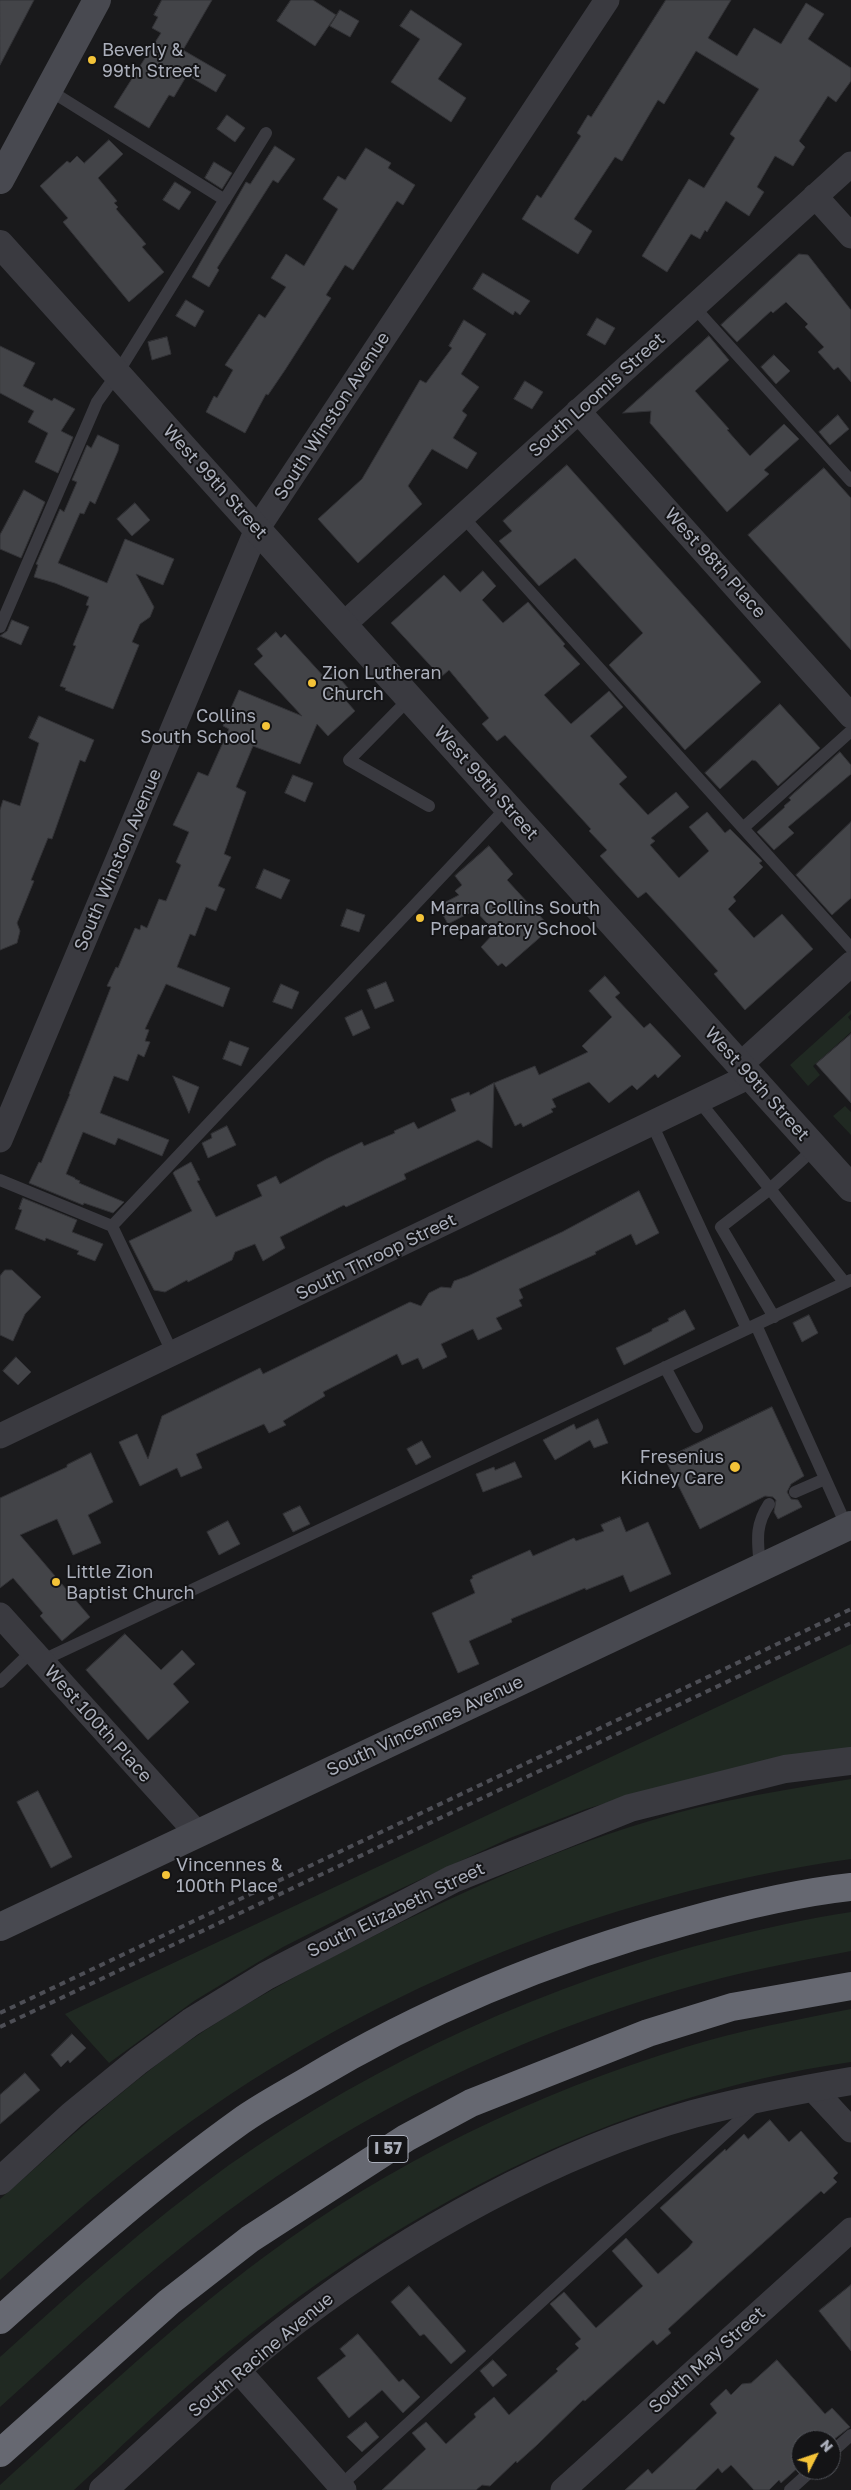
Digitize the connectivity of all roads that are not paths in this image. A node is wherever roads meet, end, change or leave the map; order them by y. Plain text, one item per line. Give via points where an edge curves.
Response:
1 (98, 0) edge
2 (607, 0) edge
3 (49, 90) junction
4 (266, 133) dead end
5 (851, 164) edge
6 (0, 180) edge
7 (816, 196) junction
8 (224, 200) junction
9 (851, 236) edge
10 (0, 244) edge
11 (694, 307) junction
12 (117, 374) junction
13 (578, 411) junction
14 (851, 481) edge
15 (464, 518) junction
16 (257, 529) junction
17 (343, 625) junction
18 (0, 627) edge
19 (410, 698) junction
20 (851, 716) edge
21 (851, 731) edge
22 (429, 806) dead end
23 (507, 807) junction
24 (743, 828) junction
25 (851, 948) edge
26 (851, 964) edge
27 (745, 1070) junction
28 (699, 1101) junction
29 (652, 1124) junction
30 (0, 1140) edge
31 (815, 1148) junction
32 (0, 1180) edge
33 (848, 1180) edge
34 (770, 1189) junction
35 (112, 1226) junction
36 (848, 1281) edge
37 (774, 1317) junction
38 (752, 1327) junction
39 (173, 1354) junction
40 (665, 1368) junction
41 (697, 1427) dead end
42 (0, 1436) edge
43 (825, 1479) junction
44 (794, 1492) dead end
45 (769, 1504) dead end
46 (849, 1526) edge
47 (760, 1568) junction
48 (0, 1615) edge
49 (37, 1656) junction
50 (0, 1682) edge
51 (851, 1761) edge
52 (197, 1833) junction
53 (851, 1886) edge
54 (0, 1927) edge
55 (851, 1986) edge
56 (851, 2081) edge
57 (812, 2088) junction
58 (766, 2097) junction
59 (851, 2130) edge
60 (0, 2182) edge
61 (851, 2230) edge
62 (0, 2320) edge
63 (238, 2370) junction
64 (851, 2435) edge
65 (841, 2444) edge
66 (0, 2453) edge
67 (801, 2480) edge
68 (112, 2487) edge
69 (342, 2488) edge
70 (563, 2490) edge
71 (790, 2490) edge

1 - 3 main road
2 - 16 street, South Winston Avenue
3 - 6 main road
3 - 8 lane
4 - 8 lane
5 - 7 street, South Loomis Street
7 - 9 street
7 - 11 street, South Loomis Street
8 - 12 lane
10 - 12 street, West 99th Street
11 - 13 street, South Loomis Street
11 - 14 lane
12 - 16 street, West 99th Street
12 - 18 lane via 97,402
13 - 15 street, South Loomis Street
13 - 20 street, West 98th Place
15 - 17 street, South Loomis Street
15 - 24 lane
16 - 17 street, West 99th Street
16 - 30 street, South Winston Avenue
17 - 19 street, West 99th Street
19 - 22 lane via 349,760
19 - 23 street, West 99th Street
21 - 24 lane
23 - 27 street, West 99th Street
23 - 35 lane
24 - 25 lane
26 - 27 street, South Throop Street
27 - 28 street, South Throop Street
27 - 31 street, West 99th Street
28 - 29 street, South Throop Street
28 - 34 lane
29 - 38 lane
29 - 39 street, South Throop Street
31 - 33 street, West 99th Street
31 - 34 lane
32 - 35 lane
34 - 36 lane
34 - 37 lane via 721,1227
35 - 39 lane
36 - 37 lane
37 - 38 lane
38 - 40 lane
38 - 43 lane
39 - 42 street, South Throop Street
40 - 41 lane
40 - 49 lane
43 - 44 lane
43 - 46 lane
45 - 47 lane via 757,1529
46 - 47 main road, South Vincennes Avenue
47 - 52 main road, South Vincennes Avenue
48 - 49 street, West 100th Place
49 - 50 lane
49 - 52 street, West 100th Place
51 - 60 street, South Elizabeth Street via 785,1769 630,1808 453,1879 266,1976 191,2022 138,2060 72,2115
52 - 54 main road, South Vincennes Avenue
53 - 62 highway via 728,1910 628,1937 437,2010 343,2060 242,2120 156,2185
55 - 66 highway, I 57 via 732,2007 648,2033 471,2103 406,2138 250,2239 169,2302
56 - 57 street, South Racine Avenue
57 - 58 street, South Racine Avenue
57 - 59 street
58 - 63 street, South Racine Avenue via 692,2114 595,2148 503,2190 375,2264 304,2315
58 - 69 lane
61 - 70 street, South May Street
63 - 68 street, South Racine Avenue
63 - 69 street
64 - 65 lane
67 - 71 lane

